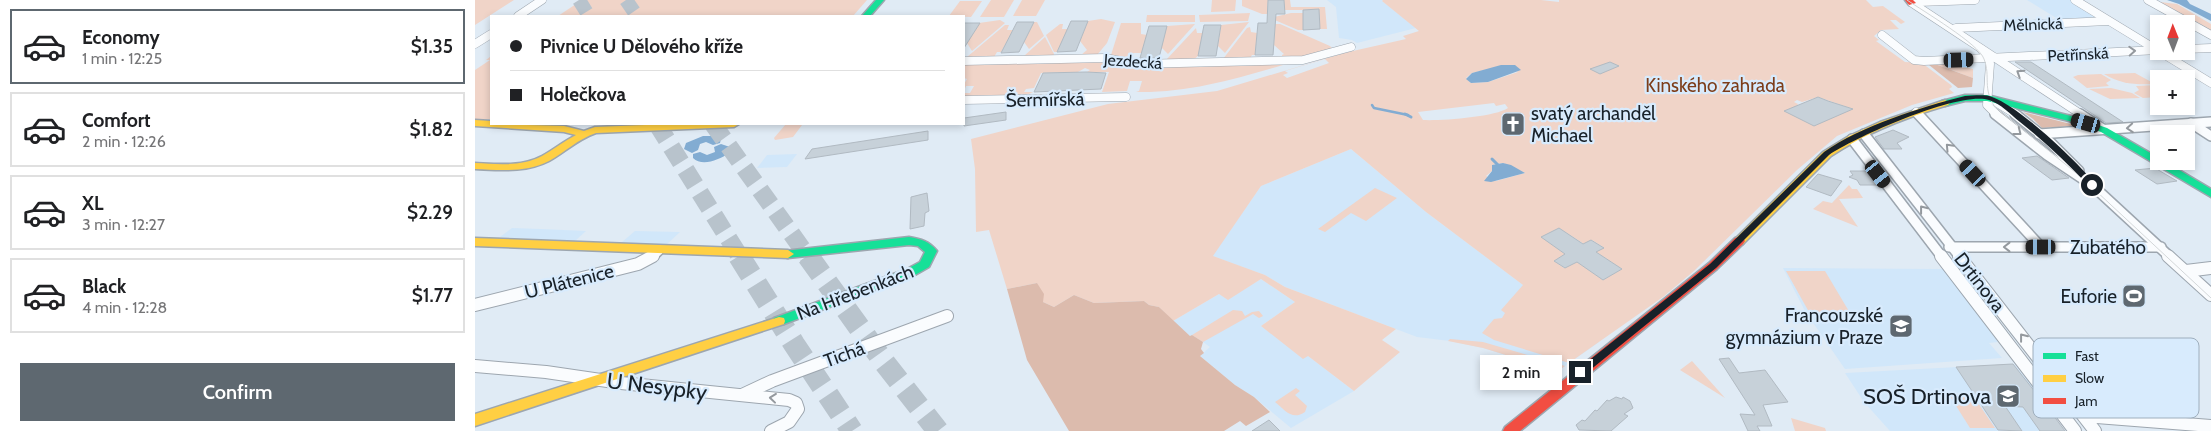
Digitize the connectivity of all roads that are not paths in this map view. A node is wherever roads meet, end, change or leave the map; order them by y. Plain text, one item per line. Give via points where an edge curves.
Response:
1 (543, 0) edge
2 (880, 0) edge
3 (1975, 0) edge
4 (2075, 0) edge
5 (2148, 0) edge
6 (1914, 1) edge
7 (520, 15) edge
8 (867, 15) edge
9 (2109, 21) junction
10 (1956, 28) junction
11 (490, 35) edge
12 (1882, 35) dead end
13 (2211, 35) edge
14 (475, 44) edge
15 (1974, 44) junction
16 (2150, 46) edge
17 (1351, 47) dead end
18 (2211, 48) edge
19 (2195, 49) edge
20 (2150, 50) edge
21 (1993, 58) junction
22 (2173, 60) edge
23 (965, 61) edge
24 (2211, 83) edge
25 (1126, 97) dead end
26 (1989, 98) junction
27 (965, 100) edge
28 (1916, 112) junction
29 (2211, 122) edge
30 (2191, 123) junction
31 (475, 124) edge
32 (490, 125) edge
33 (493, 125) edge
34 (708, 125) edge
35 (2104, 130) junction
36 (581, 133) junction
37 (1864, 134) junction
38 (2039, 134) junction
39 (2211, 136) edge
40 (1852, 139) junction
41 (475, 166) edge
42 (2092, 185) junction
43 (2209, 192) edge
44 (475, 242) edge
45 (1935, 247) junction
46 (1953, 247) junction
47 (2041, 247) junction
48 (2161, 247) junction
49 (659, 250) junction
50 (2211, 268) edge
51 (2186, 271) junction
52 (2211, 295) edge
53 (475, 305) edge
54 (947, 316) dead end
55 (2033, 350) edge
56 (475, 366) edge
57 (2033, 376) edge
58 (601, 379) junction
59 (741, 395) junction
60 (2065, 418) edge
61 (2085, 418) edge
62 (2109, 418) edge
63 (475, 420) edge
64 (2211, 426) edge
65 (771, 431) edge
66 (1510, 431) edge
67 (2075, 431) edge
68 (2095, 431) edge

1 - 7 street
2 - 8 street
3 - 6 street
4 - 9 street
5 - 13 street
6 - 10 street
6 - 15 street
9 - 10 street, Mělnická
9 - 16 street
10 - 15 street
11 - 14 street
12 - 21 street, Petřínská via 1914,60
15 - 21 street
17 - 23 street, Jezdecká via 1303,60 1138,64 1105,58
18 - 19 street
21 -> 20 street, Petřínská
21 - 26 street
35 -> 21 street
22 - 24 street
25 - 27 street, Šermířská
26 - 28 street via 1965,98
26 - 35 street
26 - 38 street via 2005,106
26 -> 42 street via 1987,106 1991,111
28 - 37 street
47 -> 28 street
29 - 30 street
30 -> 35 street
30 - 39 street
31 - 32 street
33 - 36 street
34 - 36 street
35 - 38 street
35 - 43 street
36 - 41 street via 546,158 529,165 509,168
37 - 40 street
46 -> 37 street, Drtinova
38 - 42 street
40 - 45 street, Drtinova
40 - 66 street via 1827,154 1713,266
42 - 48 street
44 - 49 street, Na Hřebenkách
45 - 46 street, Zubatého
45 - 57 street, Drtinova
47 -> 46 street, Zubatého
55 -> 46 street, Drtinova
47 - 48 street, Zubatého
48 - 51 street
49 - 53 street, U Plátenice via 638,264
49 - 58 street, Na Hřebenkách via 791,254 909,241 922,243 931,251 928,261 917,270 746,332
50 - 51 street
51 - 52 street
54 - 59 street, Tichá
56 - 58 street, U Nesypky
58 - 59 street, U Nesypky
58 - 63 street, Na Hřebenkách
65 -> 59 street, U Nesypky via 791,420 797,413 797,405 789,400
60 - 67 street, Drtinova
61 - 68 street, Drtinova
62 - 64 street

